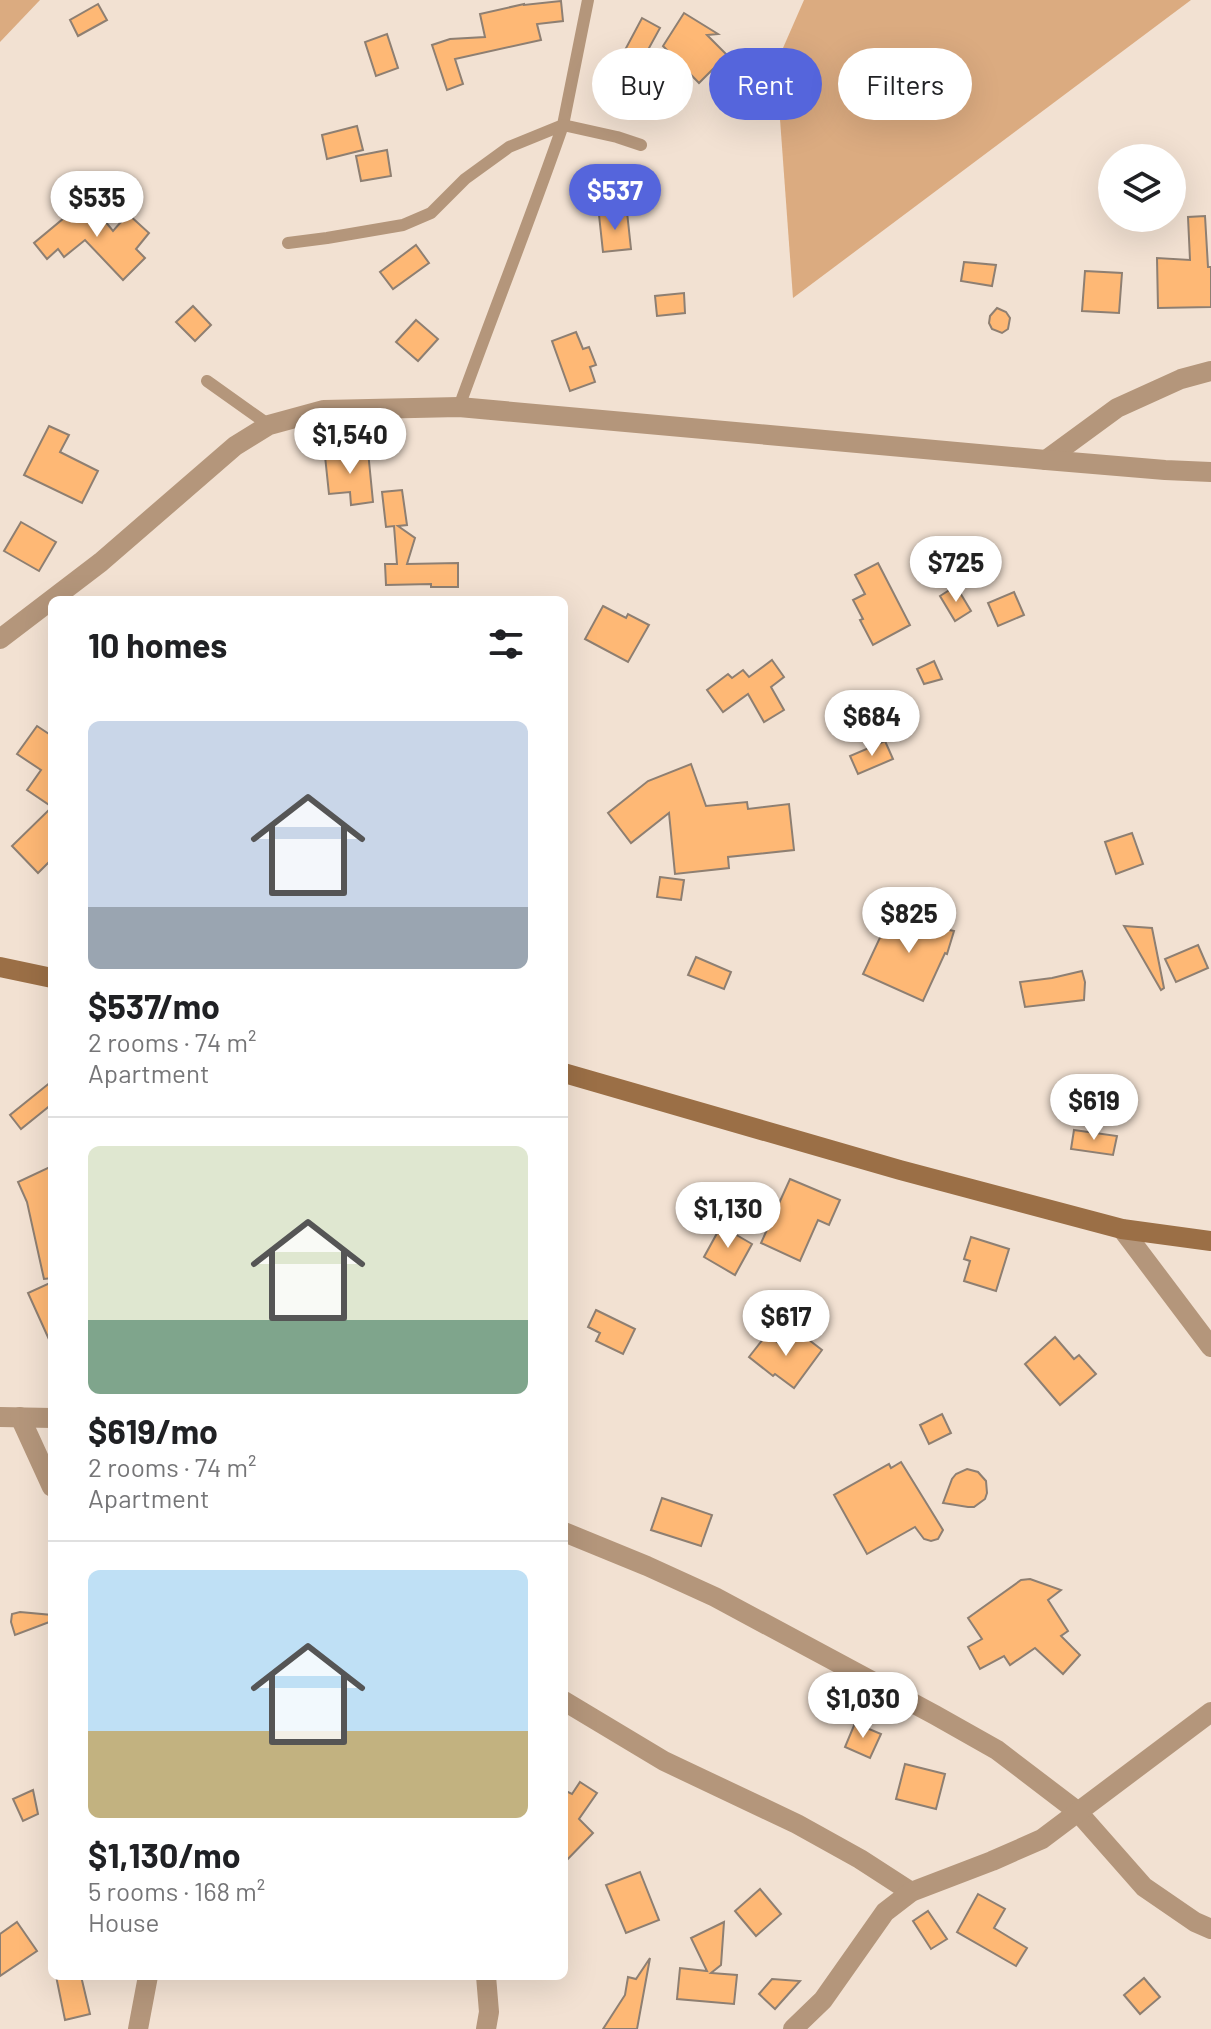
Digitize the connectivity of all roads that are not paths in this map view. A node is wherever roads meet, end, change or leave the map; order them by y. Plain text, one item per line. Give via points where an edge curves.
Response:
1 (588, 0) edge
2 (563, 125) junction
3 (641, 145) dead end
4 (288, 243) dead end
5 (1211, 371) edge
6 (207, 381) dead end
7 (459, 407) junction
8 (269, 425) junction
9 (1046, 460) junction
10 (1211, 472) edge
11 (56, 596) edge
12 (48, 602) edge
13 (0, 639) edge
14 (0, 967) edge
15 (48, 977) edge
16 (568, 1074) edge
17 (1122, 1229) junction
18 (1211, 1241) edge
19 (1211, 1347) edge
20 (10, 1417) edge
21 (48, 1418) edge
22 (48, 1480) edge
23 (568, 1534) edge
24 (568, 1703) edge
25 (1211, 1712) edge
26 (1077, 1811) junction
27 (911, 1892) junction
28 (1211, 1929) edge
29 (147, 1980) edge
30 (486, 1980) edge
31 (138, 2029) edge
32 (486, 2029) edge
33 (793, 2029) edge

1 - 2 lane
2 - 3 lane
2 - 4 lane via 509,147 431,213 403,225
2 - 7 lane
5 - 9 street via 1117,408
6 - 8 lane
7 - 8 street via 324,410
7 - 9 street
8 - 11 street via 235,446
9 - 10 street
12 - 13 street
14 - 15 street
16 - 17 street
17 - 18 street
17 - 19 street
20 - 21 street
20 - 22 street
23 - 26 street via 715,1597 935,1715 997,1750
24 - 27 street via 664,1761 797,1824
25 - 26 street
26 - 27 street via 1042,1839
26 - 28 street via 1144,1887
27 - 33 street via 885,1912 823,2000
29 - 31 street
30 - 32 street

